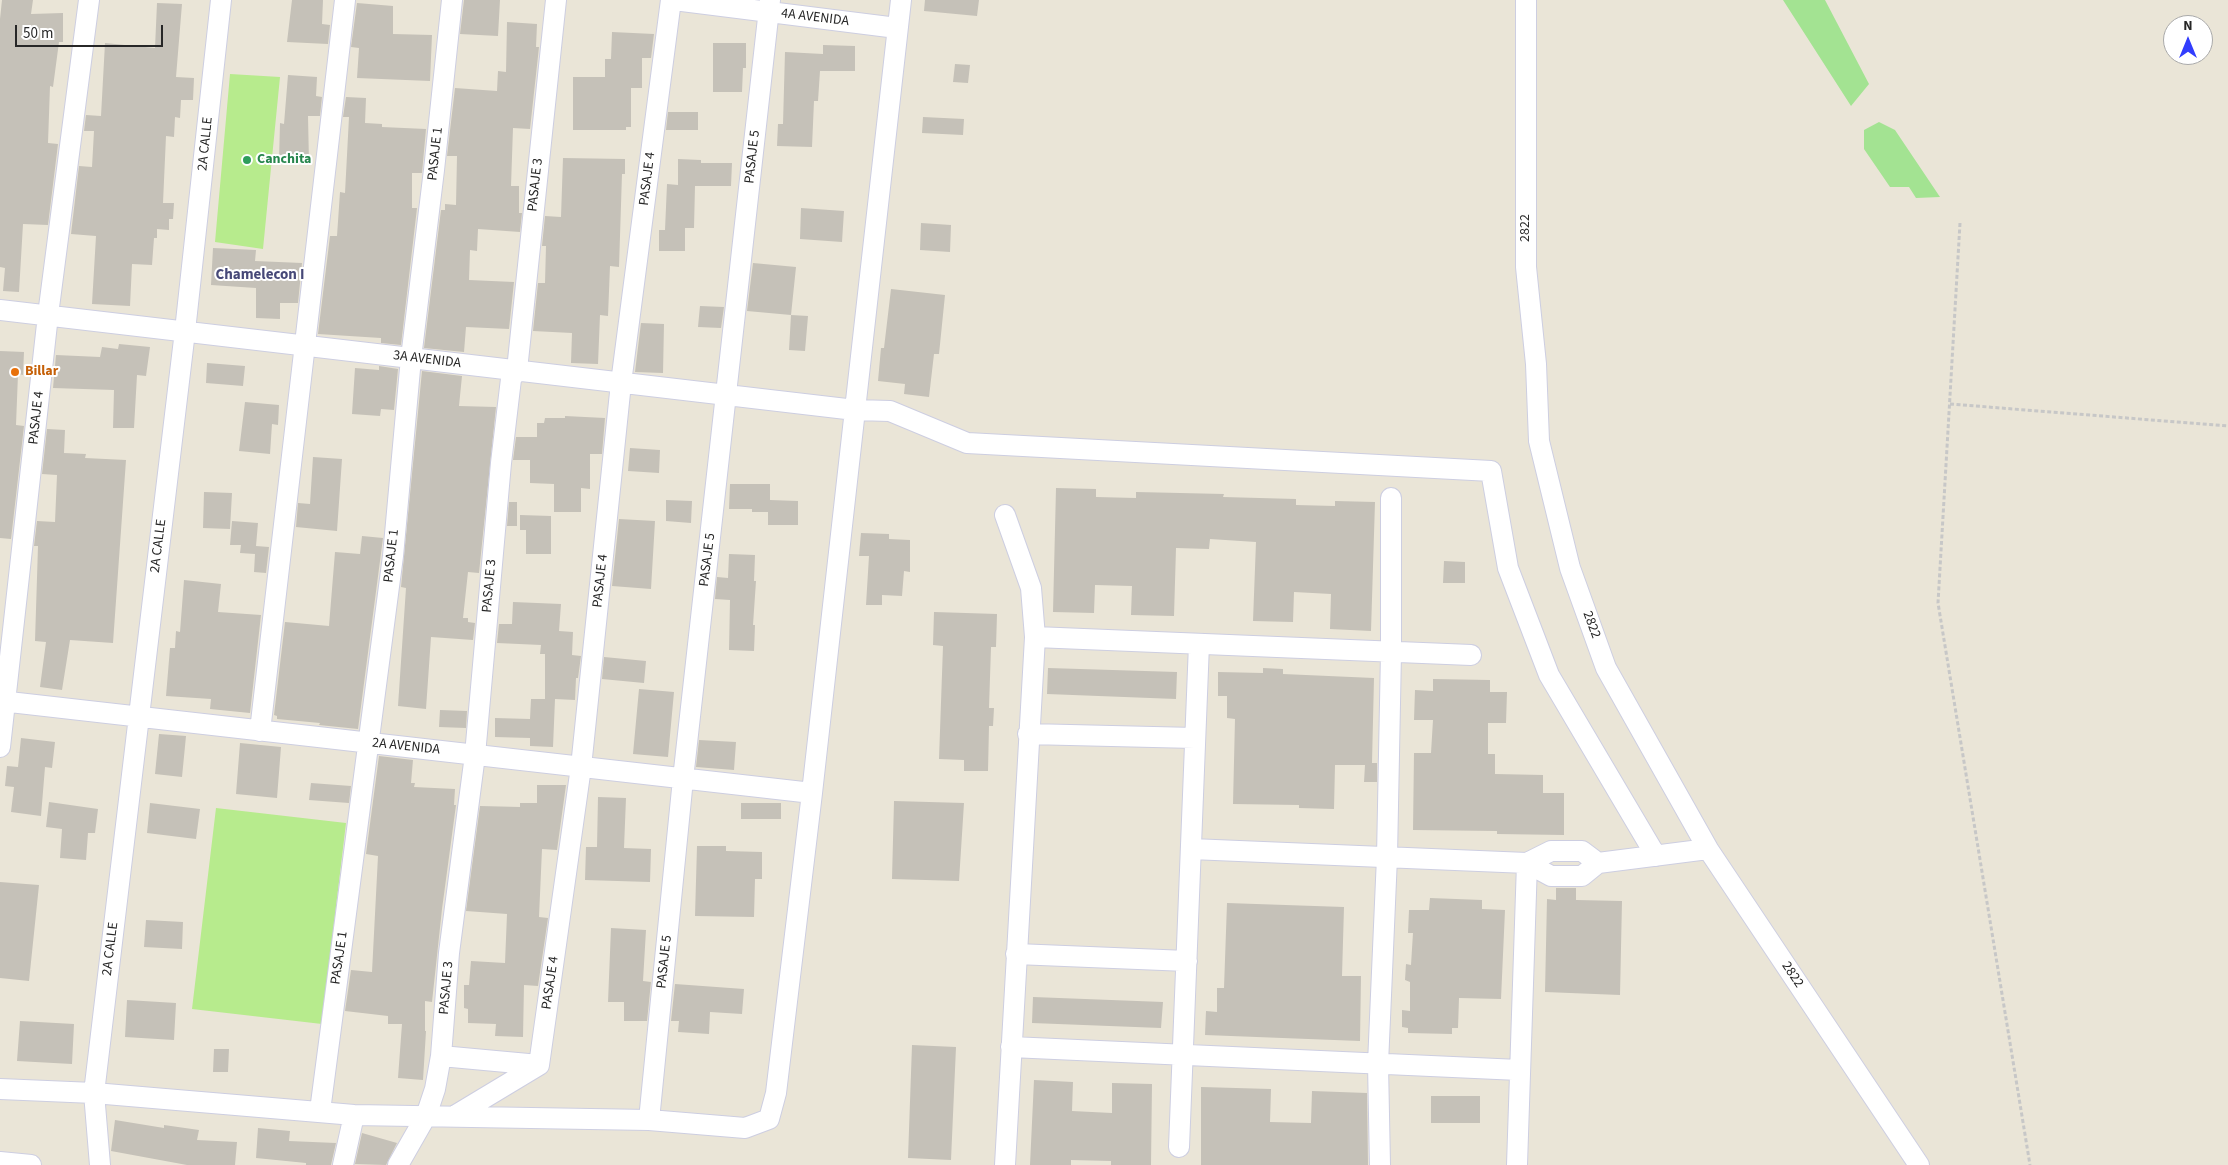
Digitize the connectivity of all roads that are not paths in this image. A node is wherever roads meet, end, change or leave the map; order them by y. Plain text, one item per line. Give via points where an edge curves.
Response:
1 (89, 0) edge
2 (221, 0) edge
3 (344, 0) edge
4 (452, 0) edge
5 (556, 0) edge
6 (672, 0) edge
7 (901, 0) edge
8 (1526, 0) edge
9 (770, 6) edge
10 (897, 28) junction
11 (0, 310) edge
12 (48, 316) junction
13 (185, 332) junction
14 (305, 346) junction
15 (411, 358) junction
16 (517, 370) junction
17 (622, 383) junction
18 (727, 395) junction
19 (855, 410) junction
20 (1391, 498) dead end
21 (1005, 515) dead end
22 (1034, 637) junction
23 (1199, 644) junction
24 (1391, 652) junction
25 (1471, 655) dead end
26 (3, 701) edge
27 (138, 716) junction
28 (260, 731) junction
29 (1028, 734) junction
30 (1195, 738) junction
31 (369, 743) junction
32 (0, 748) edge
33 (476, 755) junction
34 (581, 767) junction
35 (683, 779) junction
36 (812, 793) junction
37 (1191, 849) junction
38 (1708, 849) junction
39 (1656, 856) junction
40 (1387, 857) junction
41 (1527, 864) junction
42 (1016, 954) junction
43 (1187, 961) junction
44 (1011, 1047) junction
45 (1183, 1055) junction
46 (441, 1056) junction
47 (1378, 1064) junction
48 (539, 1065) junction
49 (1519, 1070) junction
50 (0, 1089) edge
51 (94, 1093) junction
52 (320, 1111) junction
53 (354, 1115) junction
54 (456, 1115) junction
55 (426, 1116) junction
56 (649, 1120) junction
57 (1179, 1147) dead end
58 (0, 1162) edge
59 (31, 1165) edge
60 (100, 1165) edge
61 (343, 1165) edge
62 (398, 1165) edge
63 (1005, 1165) edge
64 (1380, 1165) edge
65 (1518, 1165) edge
66 (1919, 1165) edge

1 - 12 street, PASAJE 4
2 - 13 street, 2A CALLE
3 - 14 street
4 - 15 street, PASAJE 1
5 - 16 street, PASAJE 3
6 - 9 street, 4A AVENIDA
6 - 17 street, PASAJE 4
7 - 10 street
8 - 38 street, 2822 via 1526,267 1536,364 1538,441 1570,568 1606,668
9 - 10 street, 4A AVENIDA
9 - 18 street, PASAJE 5
10 - 19 street
11 - 12 street, 3A AVENIDA
12 - 13 street, 3A AVENIDA
12 - 26 street, PASAJE 4
13 - 14 street, 3A AVENIDA
13 - 27 street, 2A CALLE
14 - 15 street, 3A AVENIDA
14 - 28 street
15 - 16 street, 3A AVENIDA
15 - 31 street, PASAJE 1 via 393,556
16 - 17 street, 3A AVENIDA
16 - 33 street, PASAJE 3 via 511,379 501,463
17 - 18 street, 3A AVENIDA
17 - 34 street, PASAJE 4
18 - 19 street, 3A AVENIDA
18 - 35 street, PASAJE 5
19 - 36 street
19 - 39 street, 3A AVENIDA via 890,410 967,443 1491,471 1508,568 1549,675
20 - 24 street
21 - 22 street via 1031,588
22 - 23 street
22 - 29 street
23 - 24 street
23 - 30 street
24 - 25 street
24 - 40 street
26 - 27 street, 2A AVENIDA
26 - 32 street, PASAJE 4
27 - 28 street, 2A AVENIDA
27 - 51 street, 2A CALLE
28 - 31 street, 2A AVENIDA
29 - 30 street
29 - 42 street
30 - 37 street
31 - 33 street, 2A AVENIDA
31 - 52 street, PASAJE 1
33 - 34 street, 2A AVENIDA
33 - 46 street, PASAJE 3 via 450,953
34 - 35 street, 2A AVENIDA
34 - 48 street, PASAJE 4
35 - 36 street, 2A AVENIDA
35 - 56 street, PASAJE 5
36 - 56 street via 776,1093 769,1118 745,1128
37 - 40 street
37 - 43 street
38 - 39 street
38 - 66 street, 2822
39 - 41 street via 1598,863 1582,876 1551,876
40 - 41 street
40 - 47 street
41 - 49 street
42 - 43 street
42 - 44 street
43 - 45 street
44 - 45 street
44 - 63 street
45 - 47 street
45 - 57 street
46 - 48 street
46 - 55 street, PASAJE 3
47 - 49 street
47 - 64 street
48 - 54 street
49 - 65 street
50 - 51 street
51 - 52 street
51 - 60 street, 2A CALLE
52 - 53 street
53 - 55 street
53 - 61 street
54 - 55 street
54 - 56 street
55 - 62 street, PASAJE 3
58 - 59 street

